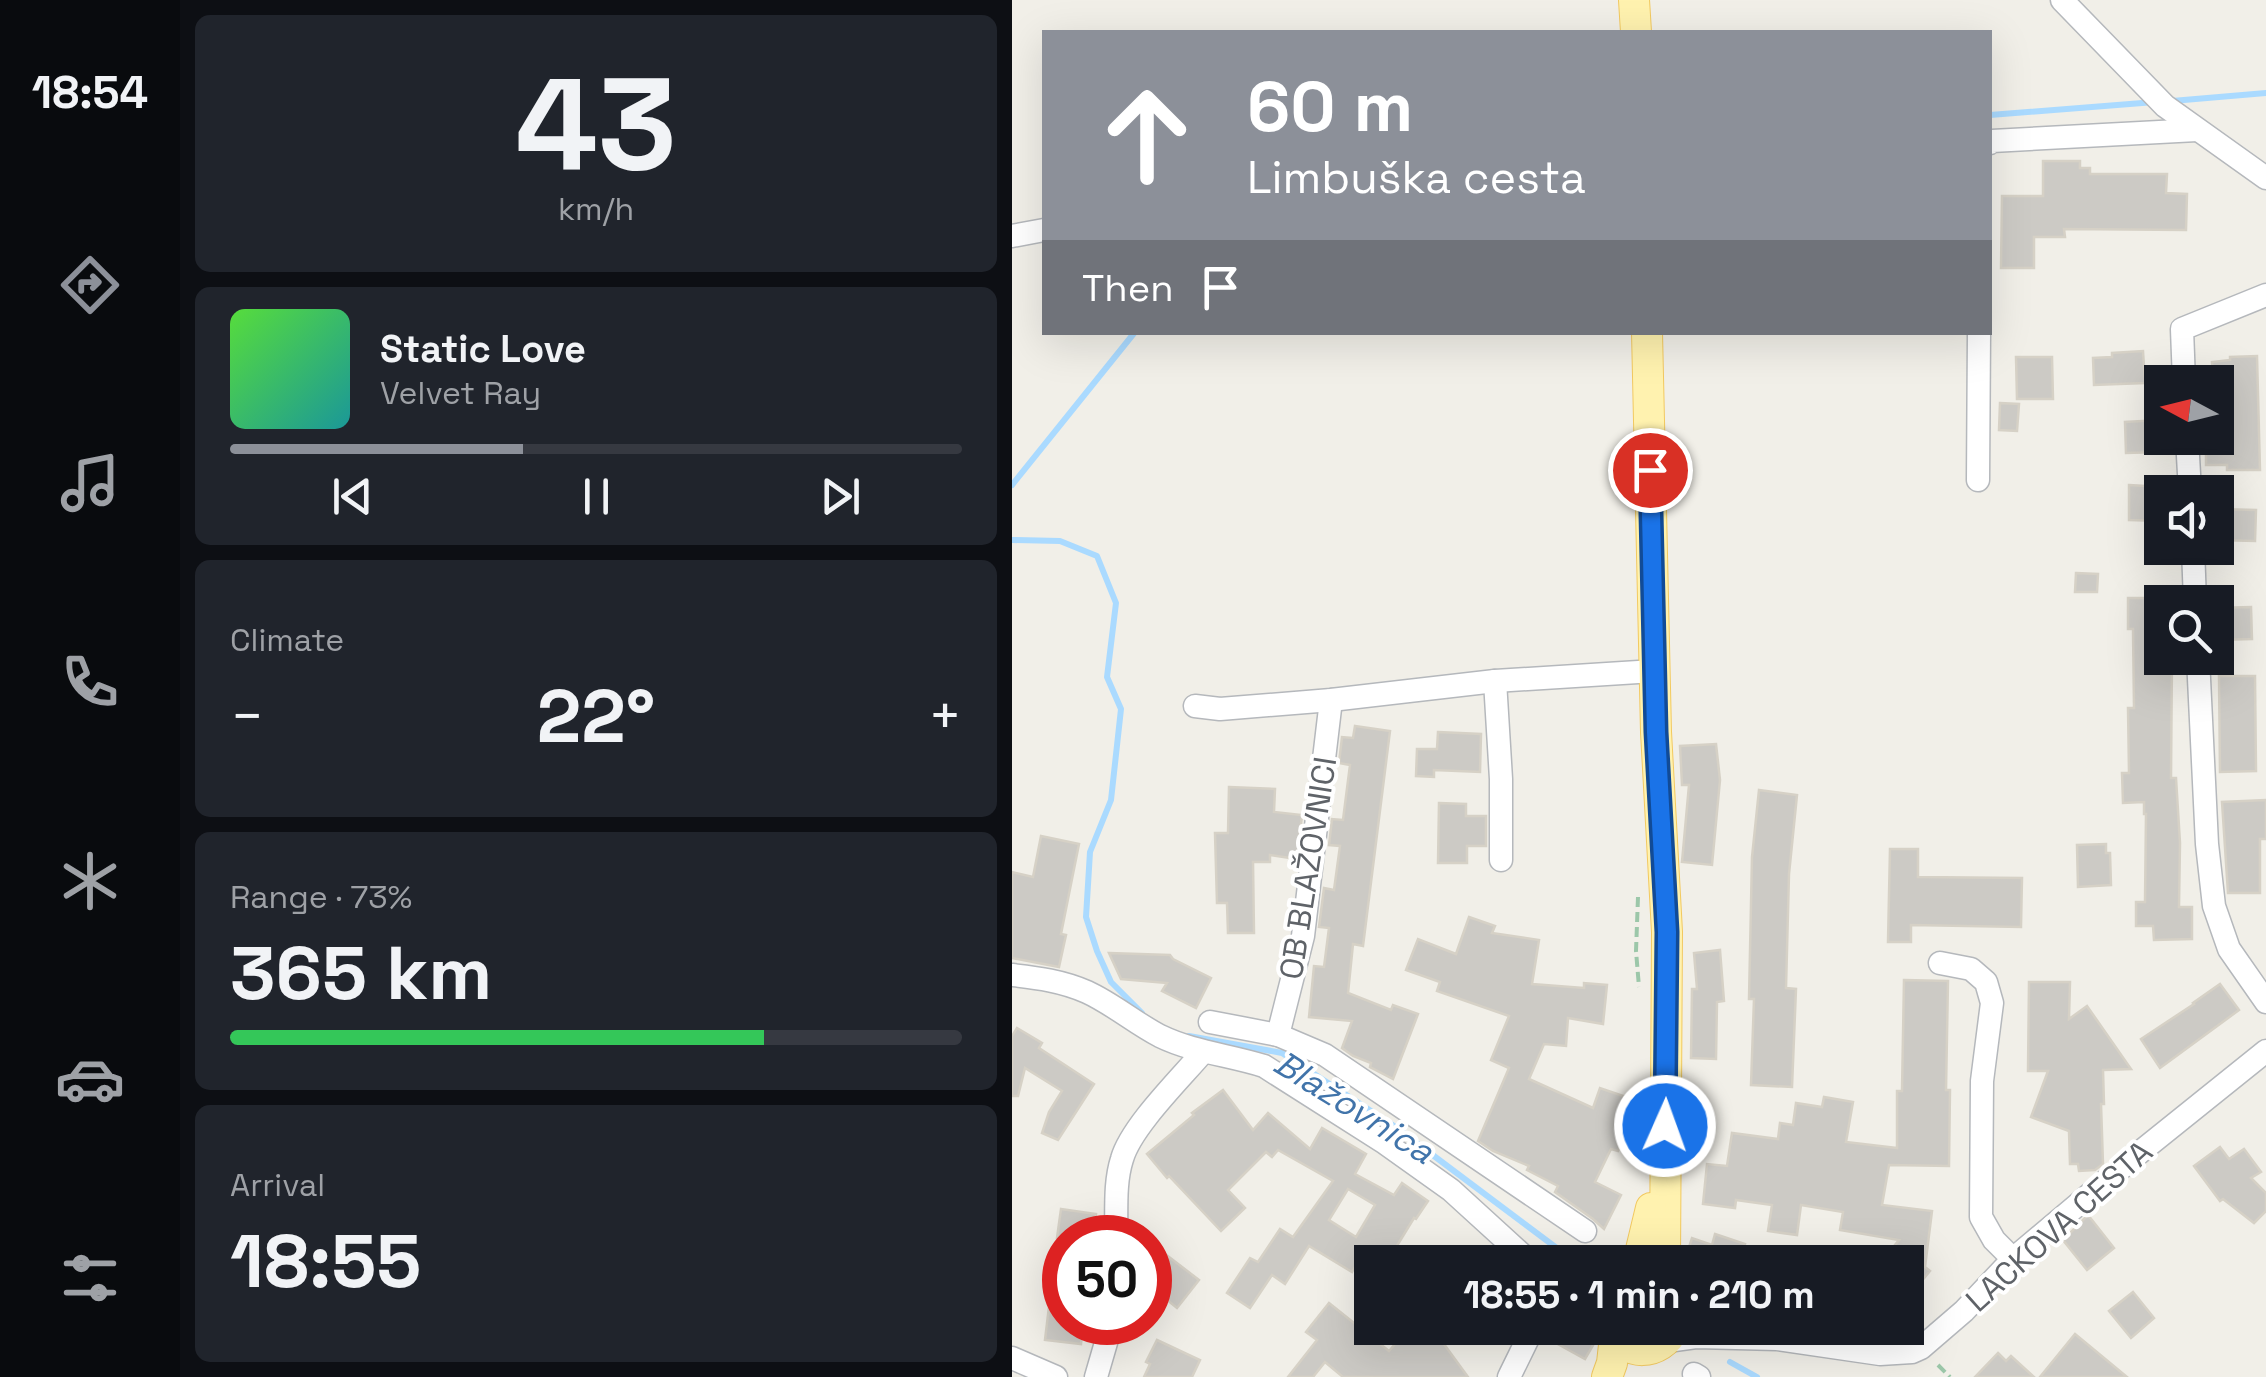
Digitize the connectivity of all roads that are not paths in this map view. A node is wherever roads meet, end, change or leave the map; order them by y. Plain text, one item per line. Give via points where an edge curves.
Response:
1 (1634, 0) edge
2 (2062, 0) edge
3 (1636, 30) edge
4 (2196, 130) junction
5 (1992, 141) edge
6 (2266, 178) edge
7 (1042, 230) edge
8 (1012, 236) edge
9 (2266, 295) edge
10 (1648, 335) edge
11 (1979, 335) edge
12 (2183, 365) edge
13 (1978, 480) dead end
14 (1654, 671) junction
15 (2199, 675) edge
16 (1495, 682) junction
17 (1332, 700) junction
18 (1195, 706) dead end
19 (1501, 860) dead end
20 (1940, 963) dead end
21 (1012, 975) edge
22 (2266, 1002) edge
23 (1210, 1022) dead end
24 (1278, 1035) junction
25 (2266, 1051) edge
26 (1203, 1052) junction
27 (1665, 1126) junction
28 (1398, 1128) junction
29 (1117, 1215) edge
30 (1585, 1231) dead end
31 (1511, 1245) edge
32 (1642, 1245) edge
33 (1664, 1245) edge
34 (2014, 1259) junction
35 (1105, 1345) edge
36 (1525, 1345) edge
37 (1613, 1345) edge
38 (1626, 1345) edge
39 (1654, 1345) edge
40 (1661, 1345) edge
41 (1800, 1345) edge
42 (1012, 1358) edge
43 (1880, 1366) edge
44 (1056, 1377) edge
45 (1096, 1377) edge
46 (1509, 1377) edge
47 (1607, 1377) edge
48 (1634, 1377) edge

1 - 3 main road
2 - 4 street
4 - 5 street
4 - 6 street
7 - 8 street
9 - 12 street via 2182,328
10 - 14 main road
11 - 13 street
14 - 16 street
14 - 27 main road via 1667,932
15 - 22 street via 2214,906 2228,948
16 - 17 street
16 - 19 street
17 - 18 street
17 - 24 street, OB BLAŽOVNICI via 1303,936
20 - 34 street via 1971,969 1986,982 1992,1003 1982,1081 1981,1217
21 - 26 street via 1090,993 1162,1037
23 - 24 street
24 - 28 street via 1325,1054
25 - 34 street, LACKOVA CESTA
26 - 28 street via 1264,1066
26 - 29 street via 1130,1138
27 - 32 main road
27 - 33 main road
28 - 30 street
28 - 31 street via 1451,1190
34 - 43 street, LACKOVA CESTA via 1922,1348
35 - 45 street
36 - 46 street
37 - 47 main road
38 - 39 main road
40 - 48 main road
41 - 43 street, LACKOVA CESTA
42 - 44 street

